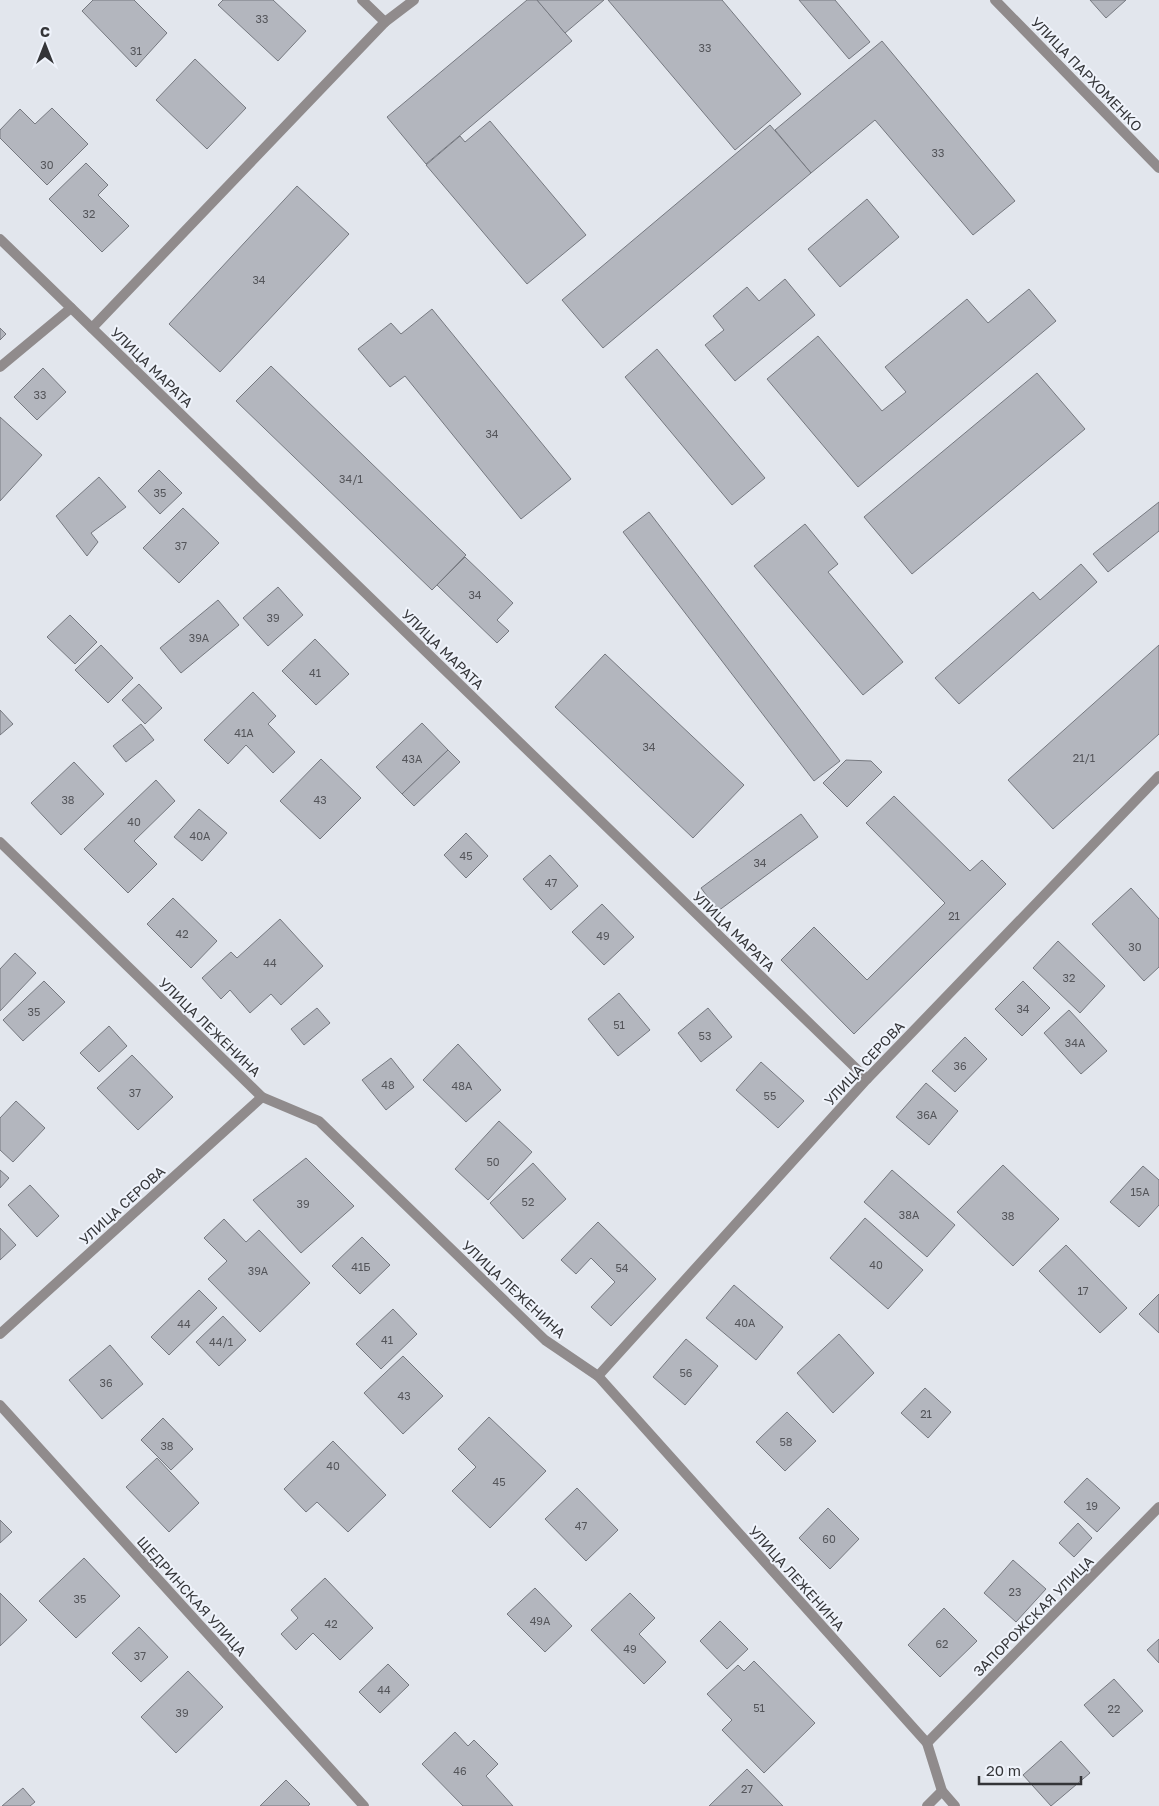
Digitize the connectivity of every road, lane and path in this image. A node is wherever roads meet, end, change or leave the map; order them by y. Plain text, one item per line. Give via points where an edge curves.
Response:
1 (362, 0) edge
2 (414, 0) edge
3 (995, 0) edge
4 (385, 22) junction
5 (1159, 168) edge
6 (0, 239) edge
7 (71, 308) junction
8 (92, 328) junction
9 (0, 367) edge
10 (1159, 776) edge
11 (0, 842) edge
12 (867, 1079) junction
13 (262, 1097) junction
14 (0, 1334) edge
15 (598, 1376) junction
16 (0, 1405) edge
17 (1159, 1507) edge
18 (926, 1743) junction
19 (942, 1791) junction
20 (364, 1806) edge
21 (927, 1806) edge
22 (955, 1806) edge

1 - 4 street
2 - 4 street
3 - 5 street, УЛИЦА ПАРХОМЕНКО
4 - 8 street
6 - 7 street, УЛИЦА МАРАТА
7 - 8 street, УЛИЦА МАРАТА
7 - 9 street
8 - 12 street, УЛИЦА МАРАТА
10 - 12 street, УЛИЦА СЕРОВА
11 - 13 street, УЛИЦА ЛЕЖЕНИНА
12 - 15 street, УЛИЦА СЕРОВА
13 - 14 street, УЛИЦА СЕРОВА
13 - 15 street, УЛИЦА ЛЕЖЕНИНА via 319,1122 544,1340
15 - 18 street, УЛИЦА ЛЕЖЕНИНА
16 - 20 street, ЩЕДРИНСКАЯ УЛИЦА
17 - 18 street, ЗАПОРОЖСКАЯ УЛИЦА
18 - 19 street, УЛИЦА ЛЕЖЕНИНА
19 - 21 street
19 - 22 street, УЛИЦА ЛЕЖЕНИНА

